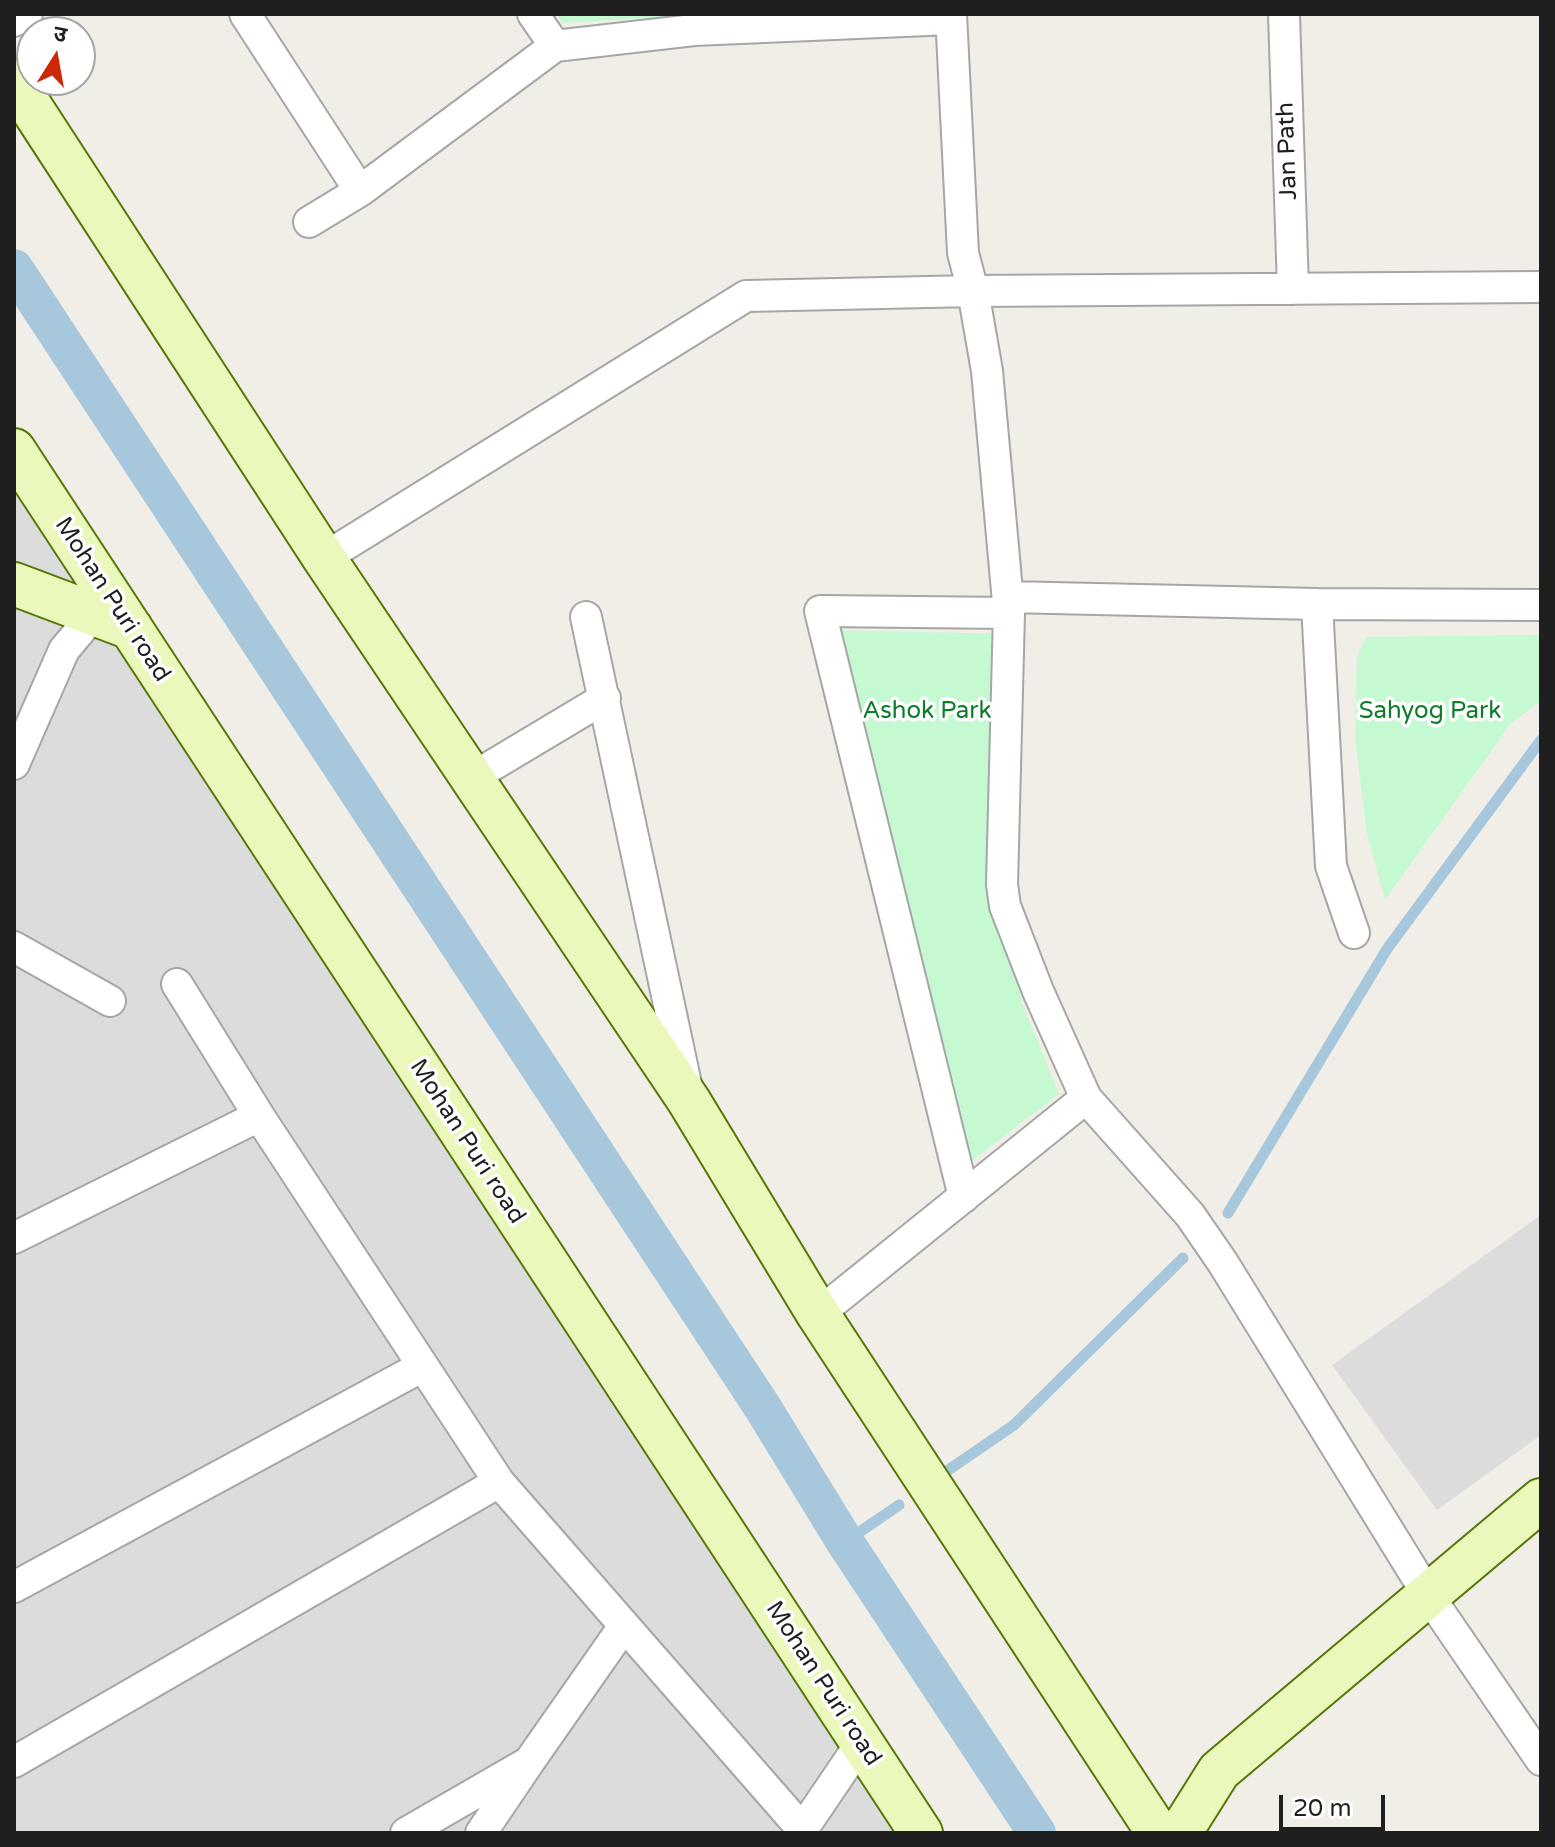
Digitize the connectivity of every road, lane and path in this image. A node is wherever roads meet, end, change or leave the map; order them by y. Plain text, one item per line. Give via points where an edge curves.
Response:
1 (27, 14) edge
2 (245, 14) edge
3 (533, 14) edge
4 (1284, 14) edge
5 (951, 17) edge
6 (14, 21) edge
7 (694, 22) edge
8 (555, 46) junction
9 (14, 81) edge
10 (360, 191) junction
11 (309, 222) dead end
12 (1541, 287) edge
13 (1293, 289) junction
14 (973, 291) junction
15 (14, 450) edge
16 (324, 558) junction
17 (14, 584) edge
18 (1317, 604) junction
19 (1008, 605) junction
20 (1541, 605) edge
21 (586, 617) dead end
22 (112, 621) junction
23 (605, 698) junction
24 (14, 764) edge
25 (473, 777) junction
26 (1354, 933) dead end
27 (14, 947) edge
28 (177, 984) dead end
29 (110, 1001) dead end
30 (1086, 1098) junction
31 (689, 1101) junction
32 (259, 1116) junction
33 (964, 1197) junction
34 (14, 1238) edge
35 (818, 1314) junction
36 (423, 1366) junction
37 (499, 1482) junction
38 (1541, 1500) edge
39 (14, 1587) edge
40 (1428, 1595) junction
41 (624, 1626) junction
42 (861, 1743) junction
43 (1541, 1760) edge
44 (14, 1762) edge
45 (529, 1762) junction
46 (801, 1831) edge
47 (406, 1833) edge
48 (481, 1833) edge
49 (921, 1833) edge
50 (1158, 1833) edge
51 (1180, 1833) edge

1 - 6 street
2 - 10 street
3 - 8 street
4 - 13 street, Jan Path
5 - 7 street
5 - 14 street via 963,246
7 - 8 street
8 - 10 street
9 - 16 street
10 - 11 street
12 - 13 street
13 - 14 street
14 - 16 street via 746,296
14 - 19 street via 987,371
15 - 22 street, Mohan Puri road
16 - 25 street
17 - 22 street
18 - 19 street
18 - 20 street
18 - 26 street via 1331,866
19 - 30 street via 1005,906
19 - 33 street via 820,611
21 - 23 street
22 - 24 street via 64,650
22 - 42 street, Mohan Puri road
23 - 25 street
23 - 31 street
25 - 31 street
27 - 29 street
28 - 32 street
30 - 33 street
30 - 40 street via 1190,1215 1215,1251
31 - 35 street
32 - 34 street
32 - 36 street
33 - 35 street
35 - 50 street
36 - 37 street
36 - 39 street
37 - 41 street
37 - 44 street
38 - 40 street
40 - 43 street
40 - 51 street via 1219,1771
41 - 45 street
41 - 46 street
42 - 46 street
42 - 49 street, Mohan Puri road
45 - 47 street
45 - 48 street

